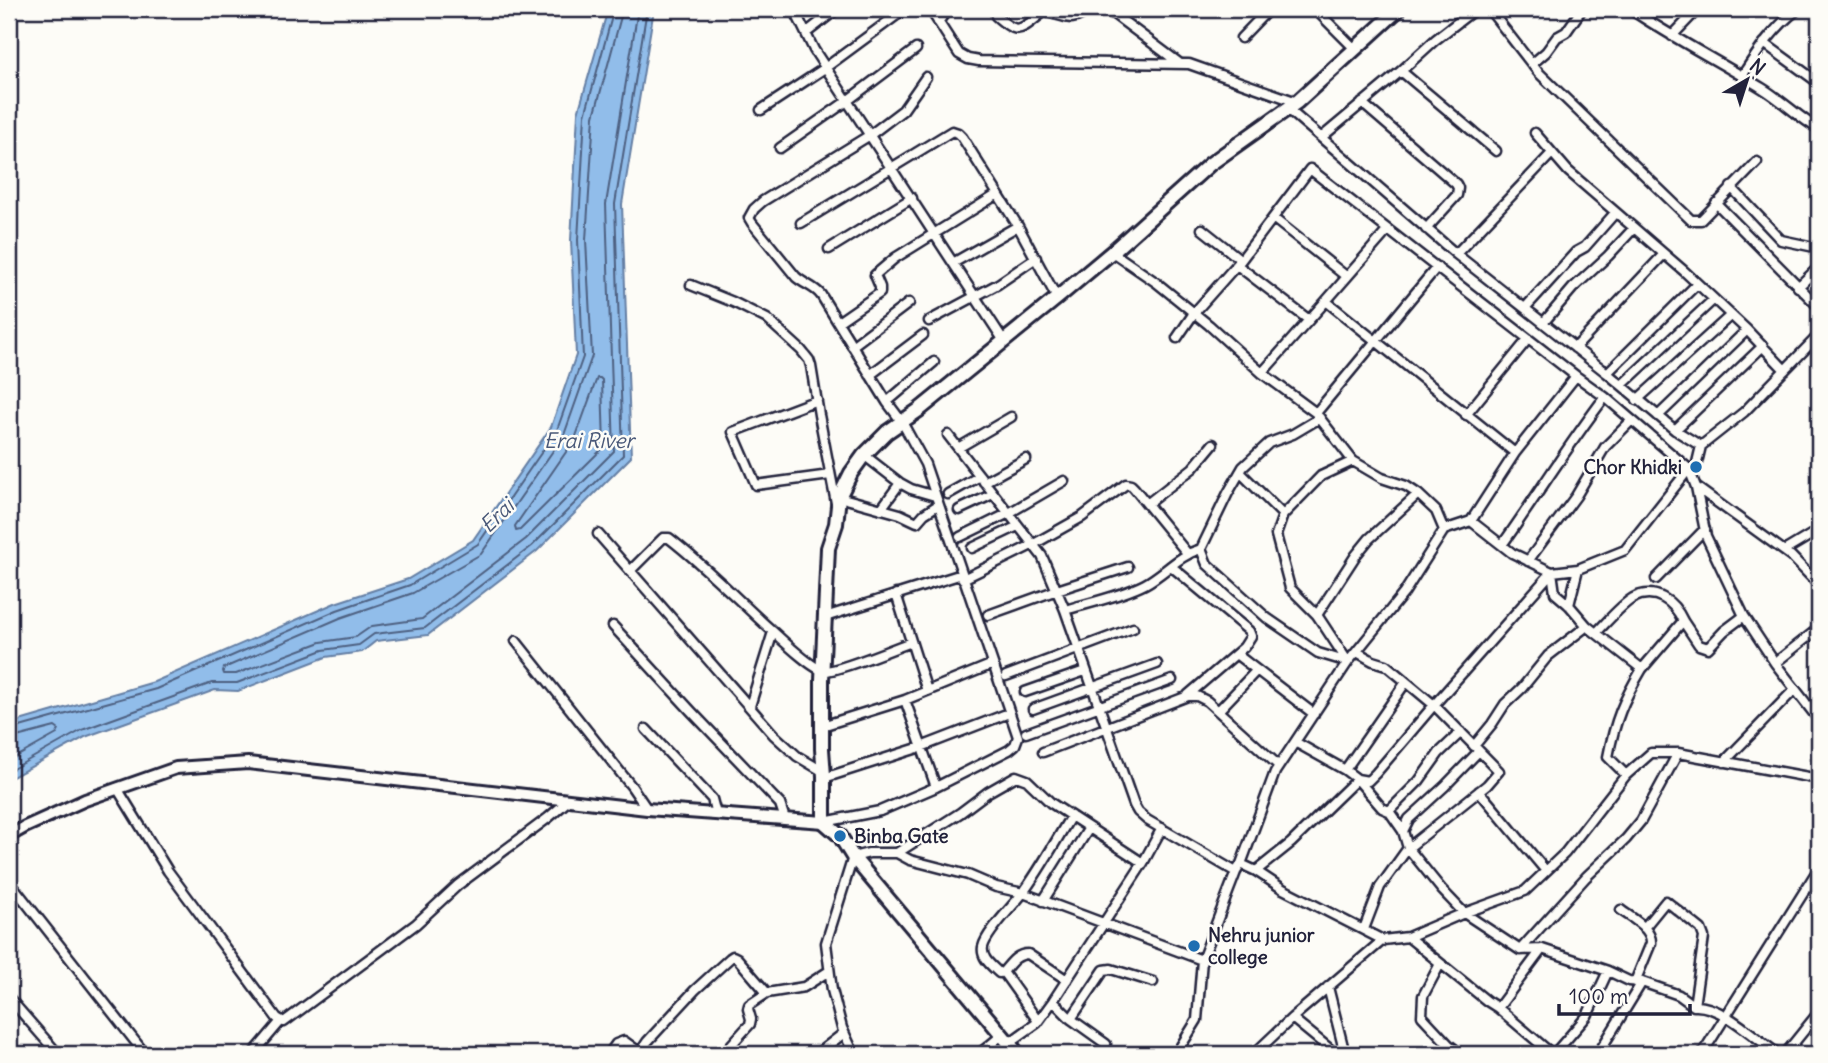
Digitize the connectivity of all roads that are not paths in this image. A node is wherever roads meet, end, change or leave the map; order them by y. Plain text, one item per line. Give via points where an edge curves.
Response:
1 (794, 9) edge
2 (838, 9) edge
3 (905, 9) edge
4 (930, 9) edge
5 (948, 9) edge
6 (1090, 9) edge
7 (1107, 9) edge
8 (1269, 9) edge
9 (1315, 9) edge
10 (1331, 9) edge
11 (1399, 9) edge
12 (1475, 9) edge
13 (1489, 9) edge
14 (1583, 9) edge
15 (1630, 9) edge
16 (1698, 9) edge
17 (1798, 9) edge
18 (996, 16) dead end
19 (1322, 16) junction
20 (938, 22) junction
21 (806, 33) junction
22 (1672, 36) junction
23 (1241, 37) dead end
24 (1764, 44) junction
25 (916, 49) dead end
26 (1355, 49) junction
27 (1179, 63) junction
28 (1532, 64) junction
29 (825, 68) junction
30 (1401, 71) junction
31 (1742, 76) junction
32 (926, 77) dead end
33 (1819, 83) edge
34 (847, 101) junction
35 (1362, 103) junction
36 (1292, 105) junction
37 (761, 110) dead end
38 (1819, 129) edge
39 (1535, 133) dead end
40 (870, 135) junction
41 (1322, 137) junction
42 (780, 148) dead end
43 (1496, 151) dead end
44 (1552, 153) junction
45 (1757, 162) dead end
46 (891, 167) junction
47 (1731, 187) junction
48 (998, 194) junction
49 (912, 198) junction
50 (1716, 203) junction
51 (1615, 213) junction
52 (1273, 218) junction
53 (801, 223) dead end
54 (1018, 226) junction
55 (1634, 228) junction
56 (1202, 229) dead end
57 (1426, 229) junction
58 (1388, 230) junction
59 (934, 235) junction
60 (1819, 248) edge
61 (830, 249) dead end
62 (1112, 252) junction
63 (1455, 254) junction
64 (1664, 254) junction
65 (1036, 258) junction
66 (1239, 262) junction
67 (953, 263) junction
68 (1437, 267) junction
69 (1819, 267) edge
70 (1347, 277) junction
71 (1697, 284) junction
72 (691, 285) dead end
73 (1798, 287) junction
74 (975, 296) junction
75 (1058, 298) junction
76 (1713, 300) junction
77 (1326, 301) junction
78 (909, 303) dead end
79 (1525, 307) junction
80 (1819, 307) edge
81 (1194, 313) junction
82 (1731, 315) junction
83 (1309, 320) junction
84 (929, 321) dead end
85 (838, 322) junction
86 (1544, 322) junction
87 (1747, 330) junction
88 (923, 335) dead end
89 (1819, 335) edge
90 (1177, 338) dead end
91 (1528, 339) junction
92 (1004, 341) junction
93 (1375, 342) junction
94 (852, 346) junction
95 (1763, 346) junction
96 (1574, 348) junction
97 (934, 362) dead end
98 (1785, 370) junction
99 (1262, 373) junction
100 (1607, 373) junction
101 (870, 375) junction
102 (1576, 376) junction
103 (1622, 385) junction
104 (1605, 397) junction
105 (817, 400) junction
106 (1637, 400) junction
107 (887, 402) junction
108 (1318, 415) junction
109 (1466, 415) junction
110 (1658, 416) junction
111 (1011, 417) dead end
112 (1631, 421) junction
113 (902, 422) junction
114 (1675, 430) junction
115 (948, 435) dead end
116 (1213, 444) dead end
117 (1701, 446) junction
118 (958, 448) junction
119 (1516, 453) junction
120 (864, 455) junction
121 (1026, 459) dead end
122 (1353, 461) junction
123 (1689, 469) junction
124 (1240, 472) junction
125 (830, 475) junction
126 (982, 479) junction
127 (1065, 481) dead end
128 (900, 483) junction
129 (1696, 487) junction
130 (948, 494) dead end
131 (993, 494) junction
132 (1418, 494) junction
133 (935, 496) junction
134 (838, 503) junction
135 (1147, 504) junction
136 (939, 505) junction
137 (881, 509) junction
138 (959, 510) dead end
139 (1009, 513) junction
140 (1283, 515) junction
141 (1471, 521) junction
142 (1018, 526) junction
143 (1705, 529) junction
144 (1444, 530) junction
145 (1819, 530) edge
146 (598, 534) dead end
147 (960, 537) dead end
148 (1034, 544) junction
149 (1502, 545) junction
150 (972, 548) dead end
151 (1202, 549) junction
152 (1784, 551) junction
153 (1187, 553) junction
154 (1528, 561) junction
155 (1171, 566) junction
156 (1128, 568) dead end
157 (1578, 569) junction
158 (630, 571) junction
159 (1552, 572) junction
160 (962, 576) junction
161 (1656, 579) dead end
162 (1819, 585) edge
163 (1057, 590) junction
164 (896, 594) junction
165 (1569, 605) junction
166 (1065, 610) junction
167 (988, 615) dead end
168 (1317, 615) junction
169 (1744, 616) junction
170 (825, 617) junction
171 (1683, 621) junction
172 (613, 626) dead end
173 (1587, 626) junction
174 (1133, 628) dead end
175 (1819, 628) edge
176 (773, 632) junction
177 (1596, 633) junction
178 (516, 641) dead end
179 (911, 642) junction
180 (1078, 649) junction
181 (1357, 652) junction
182 (1236, 654) junction
183 (1348, 662) junction
184 (1774, 663) junction
185 (992, 664) junction
186 (1157, 664) dead end
187 (1642, 669) junction
188 (822, 670) junction
189 (1257, 670) junction
190 (1086, 671) junction
191 (1006, 676) dead end
192 (1172, 680) dead end
193 (1406, 682) junction
194 (1091, 688) junction
195 (1795, 689) junction
196 (927, 691) junction
197 (1025, 692) dead end
198 (1188, 696) junction
199 (905, 700) junction
200 (1434, 705) junction
201 (750, 706) junction
202 (1098, 708) junction
203 (1033, 709) dead end
204 (1218, 711) junction
205 (1009, 713) junction
206 (1314, 714) junction
207 (1819, 719) edge
208 (822, 726) junction
209 (1107, 727) junction
210 (646, 729) dead end
211 (1461, 732) junction
212 (1026, 733) dead end
213 (1294, 742) junction
214 (921, 747) junction
215 (1476, 748) junction
216 (1043, 752) dead end
217 (1678, 753) junction
218 (1724, 762) junction
219 (1279, 766) junction
220 (1345, 770) junction
221 (824, 775) junction
222 (1626, 775) junction
223 (1357, 779) junction
224 (1819, 779) edge
225 (936, 786) junction
226 (117, 789) junction
227 (1479, 790) junction
228 (569, 800) junction
229 (647, 808) junction
230 (1389, 811) junction
231 (716, 814) junction
232 (1071, 816) junction
233 (785, 819) junction
234 (824, 822) junction
235 (1089, 828) junction
236 (1162, 828) junction
237 (1403, 831) junction
238 (9, 836) edge
239 (1408, 848) junction
240 (898, 853) junction
241 (853, 857) junction
242 (1143, 863) junction
243 (1239, 868) junction
244 (1819, 868) edge
245 (1256, 871) junction
246 (1546, 871) junction
247 (9, 881) edge
248 (1023, 893) junction
249 (1044, 901) junction
250 (1620, 910) dead end
251 (1464, 913) junction
252 (1104, 924) junction
253 (1644, 928) junction
254 (1364, 929) junction
255 (1408, 937) junction
256 (1384, 940) junction
257 (1542, 949) junction
258 (1520, 950) junction
259 (1202, 960) junction
260 (1440, 964) junction
261 (829, 971) junction
262 (1608, 971) junction
263 (1003, 972) junction
264 (1067, 980) junction
265 (1153, 982) dead end
266 (1638, 982) junction
267 (1328, 987) junction
268 (767, 993) junction
269 (9, 998) edge
270 (1054, 1002) junction
271 (1694, 1006) junction
272 (1498, 1008) junction
273 (1819, 1012) edge
274 (1725, 1016) junction
275 (1292, 1018) junction
276 (1071, 1019) junction
277 (281, 1021) junction
278 (1038, 1021) junction
279 (844, 1033) junction
280 (1005, 1039) junction
281 (1106, 1044) dead end
282 (1449, 1045) junction
283 (58, 1054) edge
284 (145, 1054) edge
285 (253, 1054) edge
286 (609, 1054) edge
287 (643, 1054) edge
288 (723, 1054) edge
289 (817, 1054) edge
290 (854, 1054) edge
291 (979, 1054) edge
292 (1018, 1054) edge
293 (1176, 1054) edge
294 (1254, 1054) edge
295 (1336, 1054) edge
296 (1345, 1054) edge
297 (1439, 1054) edge
298 (1461, 1054) edge
299 (1553, 1054) edge
300 (1598, 1054) edge
301 (1702, 1054) edge
302 (1777, 1054) edge
303 (1785, 1054) edge

1 - 21 street
2 - 21 street
3 - 29 street
4 - 20 street
5 - 20 street
6 - 18 street via 1074,18 1044,12 1019,29 1011,29
7 - 27 street
8 - 23 street
9 - 19 street
10 - 19 street
11 - 26 main road
12 - 30 street
13 - 28 street
14 - 28 street
15 - 22 street
16 - 22 street
17 - 24 street
19 - 26 street
20 - 27 street via 959,54 979,61
21 - 29 street
22 - 31 street
24 - 31 street
24 - 33 street
25 - 34 street
26 - 36 main road
27 - 36 street
28 - 50 street via 1691,220 1701,220
29 - 34 street
29 - 37 street
30 - 35 street
30 - 43 street
31 - 38 street
32 - 40 street via 903,110
34 - 40 street
34 - 42 street
35 - 41 street
35 - 57 street via 1456,184 1457,194
36 - 41 street
36 - 62 main road via 1210,164
39 - 44 street
40 - 46 street
40 - 85 street via 763,201 749,218 796,277 818,291
41 - 57 street
44 - 51 street
44 - 63 street
45 - 47 street
46 - 48 street via 955,131
46 - 49 street
46 - 53 street
47 - 50 street
47 - 60 street via 1781,240
48 - 54 street
48 - 59 street
49 - 59 street
49 - 61 street
50 - 73 street
51 - 55 street
51 - 79 street
52 - 58 street via 1310,169
52 - 66 street
52 - 70 street
54 - 65 street
54 - 67 street
55 - 64 street
55 - 86 street
56 - 66 street
57 - 63 street
58 - 68 street
58 - 70 street
59 - 67 street
59 - 85 street via 875,275 880,293
62 - 75 main road
62 - 81 street
63 - 79 street
64 - 71 street
64 - 96 street
65 - 74 street
65 - 75 street
66 - 81 street
66 - 83 street
67 - 74 street
68 - 91 street
68 - 93 street
69 - 73 street
70 - 77 street
71 - 76 street
71 - 100 street
72 - 105 street via 778,327 809,360
73 - 80 street
74 - 84 street
74 - 92 street
75 - 92 main road
76 - 82 street
76 - 103 street
77 - 83 street
77 - 93 street
78 - 94 street
79 - 86 street
81 - 90 street
81 - 99 street
82 - 87 street
82 - 106 street
83 - 99 street
85 - 94 street
86 - 96 street
87 - 95 street
87 - 110 street
88 - 101 street
89 - 98 street
91 - 102 street
91 - 109 street
92 - 113 main road
93 - 108 street
93 - 109 street
94 - 101 street
95 - 98 street
95 - 114 street
96 - 100 street
97 - 107 street
98 - 117 street via 1744,412
99 - 108 street
100 - 103 street
101 - 107 street
102 - 104 street
102 - 119 street
103 - 106 street
104 - 112 street
104 - 149 street
105 - 125 street
105 - 125 street via 733,432 756,485
106 - 110 street
107 - 113 street
108 - 122 street
108 - 124 street via 1293,434 1269,443
109 - 119 street
110 - 114 street
111 - 118 street
112 - 123 street
112 - 154 street via 1605,447
113 - 120 main road
113 - 133 street via 925,464
114 - 117 street
115 - 118 street
116 - 135 street via 1193,468
117 - 123 street via 1696,467
118 - 126 street
119 - 141 street
120 - 128 street
120 - 134 main road
121 - 126 street
122 - 132 street
122 - 140 street via 1321,476
123 - 129 street
123 - 157 street via 1625,550
124 - 140 street
124 - 151 street
125 - 134 street
126 - 130 street
126 - 131 street
127 - 139 street
128 - 133 street
128 - 137 street
129 - 143 street
129 - 152 street
131 - 138 street
131 - 139 street
132 - 144 street via 1436,511
132 - 168 street via 1356,555
133 - 136 street
134 - 137 street
134 - 170 main road via 828,548
135 - 148 street via 1126,484 1082,517
135 - 153 street
136 - 137 street via 917,522
136 - 160 street
139 - 142 street
139 - 147 street
140 - 168 street via 1276,535 1290,588
141 - 144 street
141 - 149 street
142 - 148 street
142 - 150 street
143 - 161 street
143 - 169 street
144 - 181 street via 1404,593
145 - 152 street
146 - 158 street
148 - 160 street
148 - 163 street
149 - 154 street
151 - 153 street
151 - 183 street via 1207,564 1267,618 1318,653
152 - 162 street
153 - 155 street
154 - 159 street
155 - 166 street via 1143,584
155 - 182 street via 1249,631 1249,642
156 - 163 street
157 - 159 street
157 - 165 street
158 - 176 street via 667,537
158 - 201 street
159 - 165 street via 1555,593
159 - 200 street
160 - 164 street
160 - 185 street
163 - 166 street
163 - 167 street
164 - 170 street
164 - 179 street
165 - 173 street
166 - 180 street
168 - 183 street
169 - 171 street via 1707,648 1699,645
169 - 184 street
170 - 188 main road
171 - 177 street via 1670,602 1651,594 1633,598
171 - 187 street
172 - 233 street via 780,804
173 - 177 street
173 - 215 street via 1548,656 1505,704
174 - 180 street
175 - 184 street
176 - 188 street
176 - 201 street
177 - 187 street
178 - 229 street
179 - 188 street
179 - 196 street
180 - 190 street
180 - 191 street
181 - 183 street
181 - 193 street via 1386,665
182 - 189 street
182 - 198 street
183 - 206 street
184 - 195 street
185 - 196 street
185 - 205 street
186 - 194 street
187 - 222 street via 1620,708 1608,757
188 - 208 main road
189 - 204 street
189 - 206 street
190 - 194 street
190 - 197 street
192 - 202 street
193 - 200 street
193 - 220 street
194 - 202 street
194 - 203 street
195 - 207 street
195 - 218 street
196 - 199 street
198 - 204 street via 1202,698
198 - 209 street
199 - 208 street
199 - 214 street
200 - 211 street
200 - 223 street via 1368,781
201 - 221 street via 786,747
202 - 209 street
202 - 212 street
204 - 219 street
205 - 214 street
205 - 225 street via 1018,737 1014,747
206 - 213 street
208 - 221 main road
209 - 216 street
209 - 236 street via 1138,813
210 - 231 street via 712,799
211 - 215 street
211 - 230 street
213 - 219 street
213 - 220 street
214 - 221 street
214 - 225 street
215 - 227 street via 1499,771
215 - 237 street
217 - 218 street
217 - 222 street via 1651,753
217 - 258 street via 1641,821
218 - 224 street
219 - 243 street
220 - 223 street
221 - 234 main road
222 - 246 street
223 - 230 street
223 - 245 street
225 - 234 street via 880,811
226 - 228 street via 176,768 248,764
226 - 238 street
226 - 277 street via 168,871
227 - 239 street
227 - 246 street
228 - 229 street
228 - 277 street via 458,885 416,924
229 - 231 street
230 - 237 street
231 - 233 street
232 - 235 street
232 - 240 street via 1027,780 1013,776
232 - 248 street
233 - 234 street
234 - 241 main road
235 - 242 street
235 - 249 street
236 - 242 street
236 - 243 street
237 - 239 street
239 - 251 street
239 - 254 street via 1380,887
240 - 241 street
240 - 248 street
241 - 261 street via 826,943
241 - 280 main road
242 - 252 street
243 - 245 street
243 - 259 street
244 - 274 street
245 - 254 street
246 - 251 street via 1525,891
247 - 284 street
248 - 249 street
248 - 263 street via 983,948 987,962
249 - 252 street
250 - 253 street
251 - 255 street
251 - 258 street
252 - 259 street
252 - 264 street
253 - 266 street via 1651,934 1651,943
253 - 271 street via 1666,901 1701,929 1704,937
254 - 256 street
255 - 256 street
255 - 260 street
256 - 267 street
257 - 258 street
257 - 262 street
257 - 272 street
259 - 293 street via 1197,1020
260 - 272 street
260 - 282 street via 1423,996 1422,1016
261 - 268 street via 800,988
261 - 279 street
262 - 266 street
262 - 299 street via 1587,1016
263 - 264 street via 1016,957 1028,954
263 - 278 street
264 - 270 street
265 - 276 street via 1104,970
266 - 271 street via 1679,995
266 - 300 street
267 - 275 street
267 - 296 street
268 - 287 street via 733,956 647,1042
268 - 288 street via 749,1005 751,1023
269 - 283 street
270 - 276 street
270 - 278 street
271 - 274 street
272 - 299 street
273 - 303 street
274 - 301 street
274 - 302 street
275 - 294 street
275 - 295 street
276 - 281 street
277 - 285 street
278 - 280 street
279 - 289 street
279 - 290 street
280 - 291 street
280 - 292 main road
282 - 297 street
282 - 298 street
286 - 287 street via 624,1041

